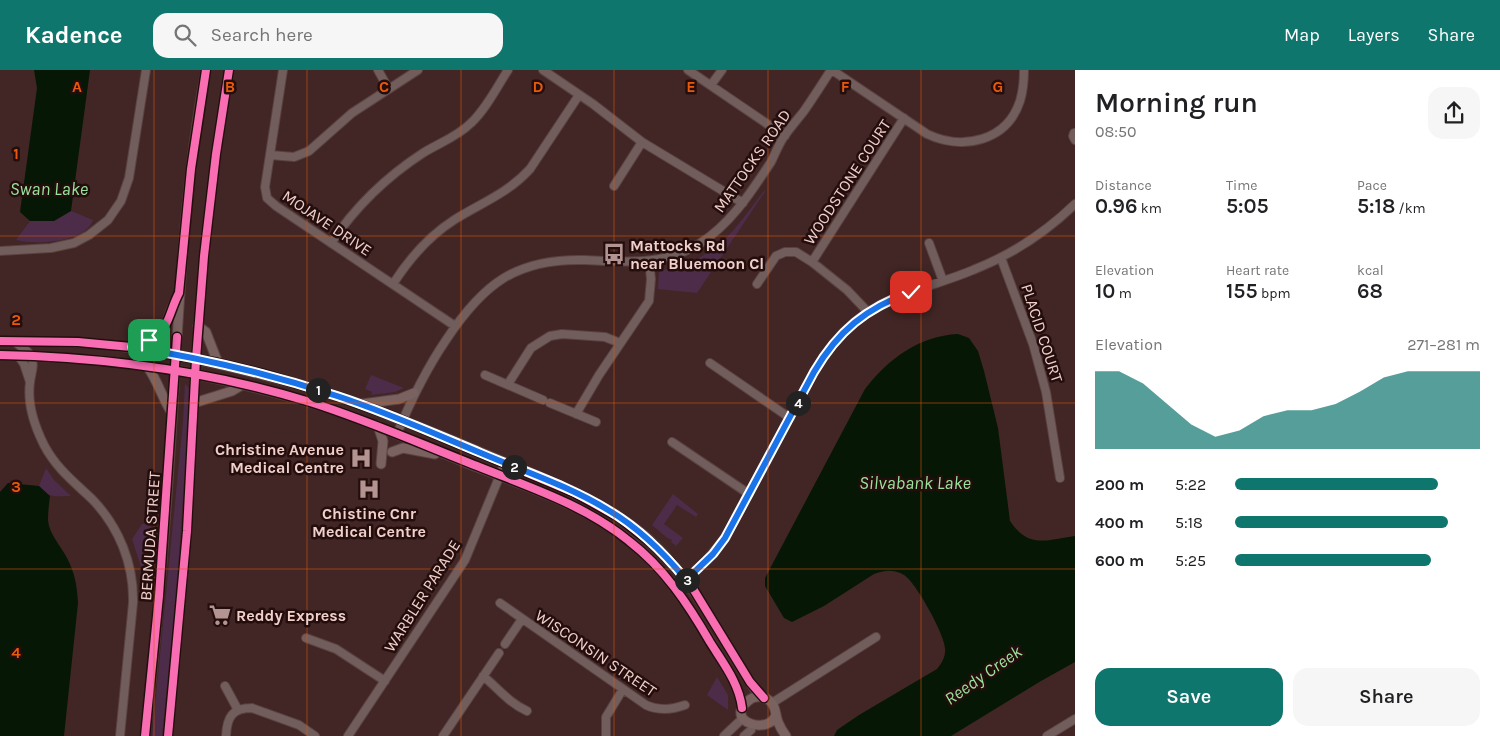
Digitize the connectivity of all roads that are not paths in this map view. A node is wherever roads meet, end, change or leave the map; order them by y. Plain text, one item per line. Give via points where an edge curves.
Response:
1 (146, 70) edge
2 (206, 70) edge
3 (229, 70) edge
4 (283, 70) edge
5 (378, 70) edge
6 (418, 70) edge
7 (508, 70) edge
8 (543, 70) edge
9 (688, 70) edge
10 (722, 70) edge
11 (831, 70) edge
12 (1024, 70) edge
13 (711, 86) junction
14 (388, 88) junction
15 (579, 95) junction
16 (904, 118) junction
17 (785, 136) junction
18 (642, 142) junction
19 (270, 155) junction
20 (614, 186) dead end
21 (743, 203) junction
22 (1075, 204) edge
23 (332, 243) junction
24 (930, 243) dead end
25 (0, 250) edge
26 (1001, 258) junction
27 (649, 261) junction
28 (812, 262) junction
29 (943, 281) junction
30 (392, 284) junction
31 (757, 284) dead end
32 (179, 294) junction
33 (868, 312) junction
34 (198, 326) junction
35 (455, 326) junction
36 (0, 341) edge
37 (14, 341) junction
38 (620, 343) junction
39 (132, 347) junction
40 (0, 355) edge
41 (18, 355) junction
42 (176, 355) junction
43 (30, 356) junction
44 (196, 359) junction
45 (218, 363) junction
46 (710, 363) dead end
47 (147, 366) junction
48 (175, 370) junction
49 (195, 374) junction
50 (485, 375) dead end
51 (30, 382) junction
52 (242, 384) junction
53 (508, 384) junction
54 (414, 393) junction
55 (194, 403) junction
56 (359, 404) junction
57 (172, 413) junction
58 (576, 414) junction
59 (790, 418) junction
60 (403, 420) junction
61 (596, 422) dead end
62 (378, 426) junction
63 (397, 434) junction
64 (672, 442) dead end
65 (392, 452) dead end
66 (457, 458) junction
67 (505, 463) junction
68 (381, 464) dead end
69 (500, 475) junction
70 (1060, 478) dead end
71 (575, 493) junction
72 (749, 494) junction
73 (570, 505) junction
74 (686, 580) junction
75 (677, 589) junction
76 (500, 603) dead end
77 (522, 619) junction
78 (876, 637) dead end
79 (306, 638) dead end
80 (505, 644) dead end
81 (499, 653) dead end
82 (483, 676) junction
83 (384, 680) junction
84 (226, 686) dead end
85 (623, 689) junction
86 (768, 700) junction
87 (685, 705) dead end
88 (742, 708) junction
89 (238, 710) junction
90 (527, 711) dead end
91 (776, 714) junction
92 (1075, 719) edge
93 (742, 720) junction
94 (748, 733) edge
95 (765, 734) edge
96 (120, 736) edge
97 (145, 736) edge
98 (168, 736) edge
99 (226, 736) edge
100 (315, 736) edge
101 (348, 736) edge
102 (443, 736) edge
103 (606, 736) edge
104 (724, 736) edge
105 (786, 736) edge
106 (1047, 736) edge

1 - 25 street via 129,178 121,201 108,220 74,243 51,248
2 - 32 main road, BERMUDA STREET via 190,169
3 - 34 main road via 212,187
4 - 19 street, MOJAVE DRIVE
5 - 14 street
6 - 14 street
7 - 23 street via 472,122 389,178 354,212
8 - 15 street
9 - 13 street
10 - 13 street
11 - 16 street
11 - 17 street, MATTOCKS ROAD
12 - 16 street via 1022,92 1013,114 1003,127 984,138 964,143 943,141
13 - 17 street
14 - 19 street via 352,113 309,151 294,157
15 - 18 street
15 - 30 street via 522,178 442,228 422,246
16 - 28 street, WOODSTONE COURT
17 - 21 street, MATTOCKS ROAD
18 - 20 street
18 - 21 street
19 - 23 street, MOJAVE DRIVE via 264,187 267,198
21 - 27 street, MATTOCKS ROAD via 719,230 698,245 674,256
22 - 26 street via 1045,230
23 - 30 street, MOJAVE DRIVE
24 - 29 street
26 - 29 street
26 - 70 street, PLACID COURT via 1033,344 1046,392
27 - 35 street, MATTOCKS ROAD via 564,260 524,269 500,280 479,296
27 - 38 street via 649,301
28 - 31 street via 796,252 780,254
28 - 33 street via 852,293
29 - 33 street via 890,300
30 - 35 street, MOJAVE DRIVE
32 - 39 main road via 161,332
32 - 42 main road, BERMUDA STREET
33 - 59 street via 830,347
34 - 44 main road
34 - 45 main road via 206,332
35 - 54 street, MATTOCKS ROAD
36 - 37 street
37 - 39 street
37 - 43 street
38 - 53 street via 605,337 550,336 531,348
38 - 58 street
39 - 42 street
40 - 41 street
41 - 43 street
41 - 51 street
42 - 44 main road
42 - 48 main road, BERMUDA STREET
43 - 47 street
43 - 51 street via 33,365
44 - 45 main road
44 - 49 main road
45 - 56 main road
46 - 59 street
47 - 48 street
47 - 57 main road
48 - 49 main road
48 - 57 main road, BERMUDA STREET
49 - 52 main road
49 - 55 main road
50 - 53 street
51 - 96 street via 32,409 44,446 65,475 109,519 128,559 133,603
52 - 55 main road via 232,391
52 - 62 main road via 309,402
53 - 58 street
54 - 56 main road via 399,399
54 - 60 street, MATTOCKS ROAD
55 - 98 main road via 188,531
56 - 60 main road
57 - 97 main road, BERMUDA STREET
58 - 61 street
59 - 72 street
60 - 63 street, MATTOCKS ROAD
60 - 67 main road
62 - 63 main road
62 - 68 main road via 383,441
63 - 66 main road
64 - 72 street
65 - 66 main road via 403,448
66 - 69 main road
67 - 69 street, WARBLER PARADE
67 - 71 main road
69 - 73 main road
69 - 83 street, WARBLER PARADE via 465,560
71 - 73 main road
71 - 74 main road via 634,528 662,552
72 - 74 street via 725,538
73 - 75 main road via 629,540
74 - 75 street
74 - 86 main road via 750,682
75 - 88 main road via 738,689
76 - 77 street, WISCONSIN STREET
77 - 80 street, WISCONSIN STREET
77 - 85 street, WISCONSIN STREET
78 - 86 street
79 - 83 street via 336,649
81 - 82 street
82 - 90 street via 508,700
82 - 102 street
83 - 101 street, WARBLER PARADE
84 - 89 street
85 - 87 street, WISCONSIN STREET via 653,708 663,710
85 - 103 street via 606,718
86 - 88 main road via 752,698
86 - 91 main road
88 - 93 main road
89 - 99 street via 229,718
89 - 100 street via 259,710 299,725
91 - 95 main road
91 - 105 main road
92 - 106 street
93 - 94 main road
93 - 104 street
94 - 95 main road

